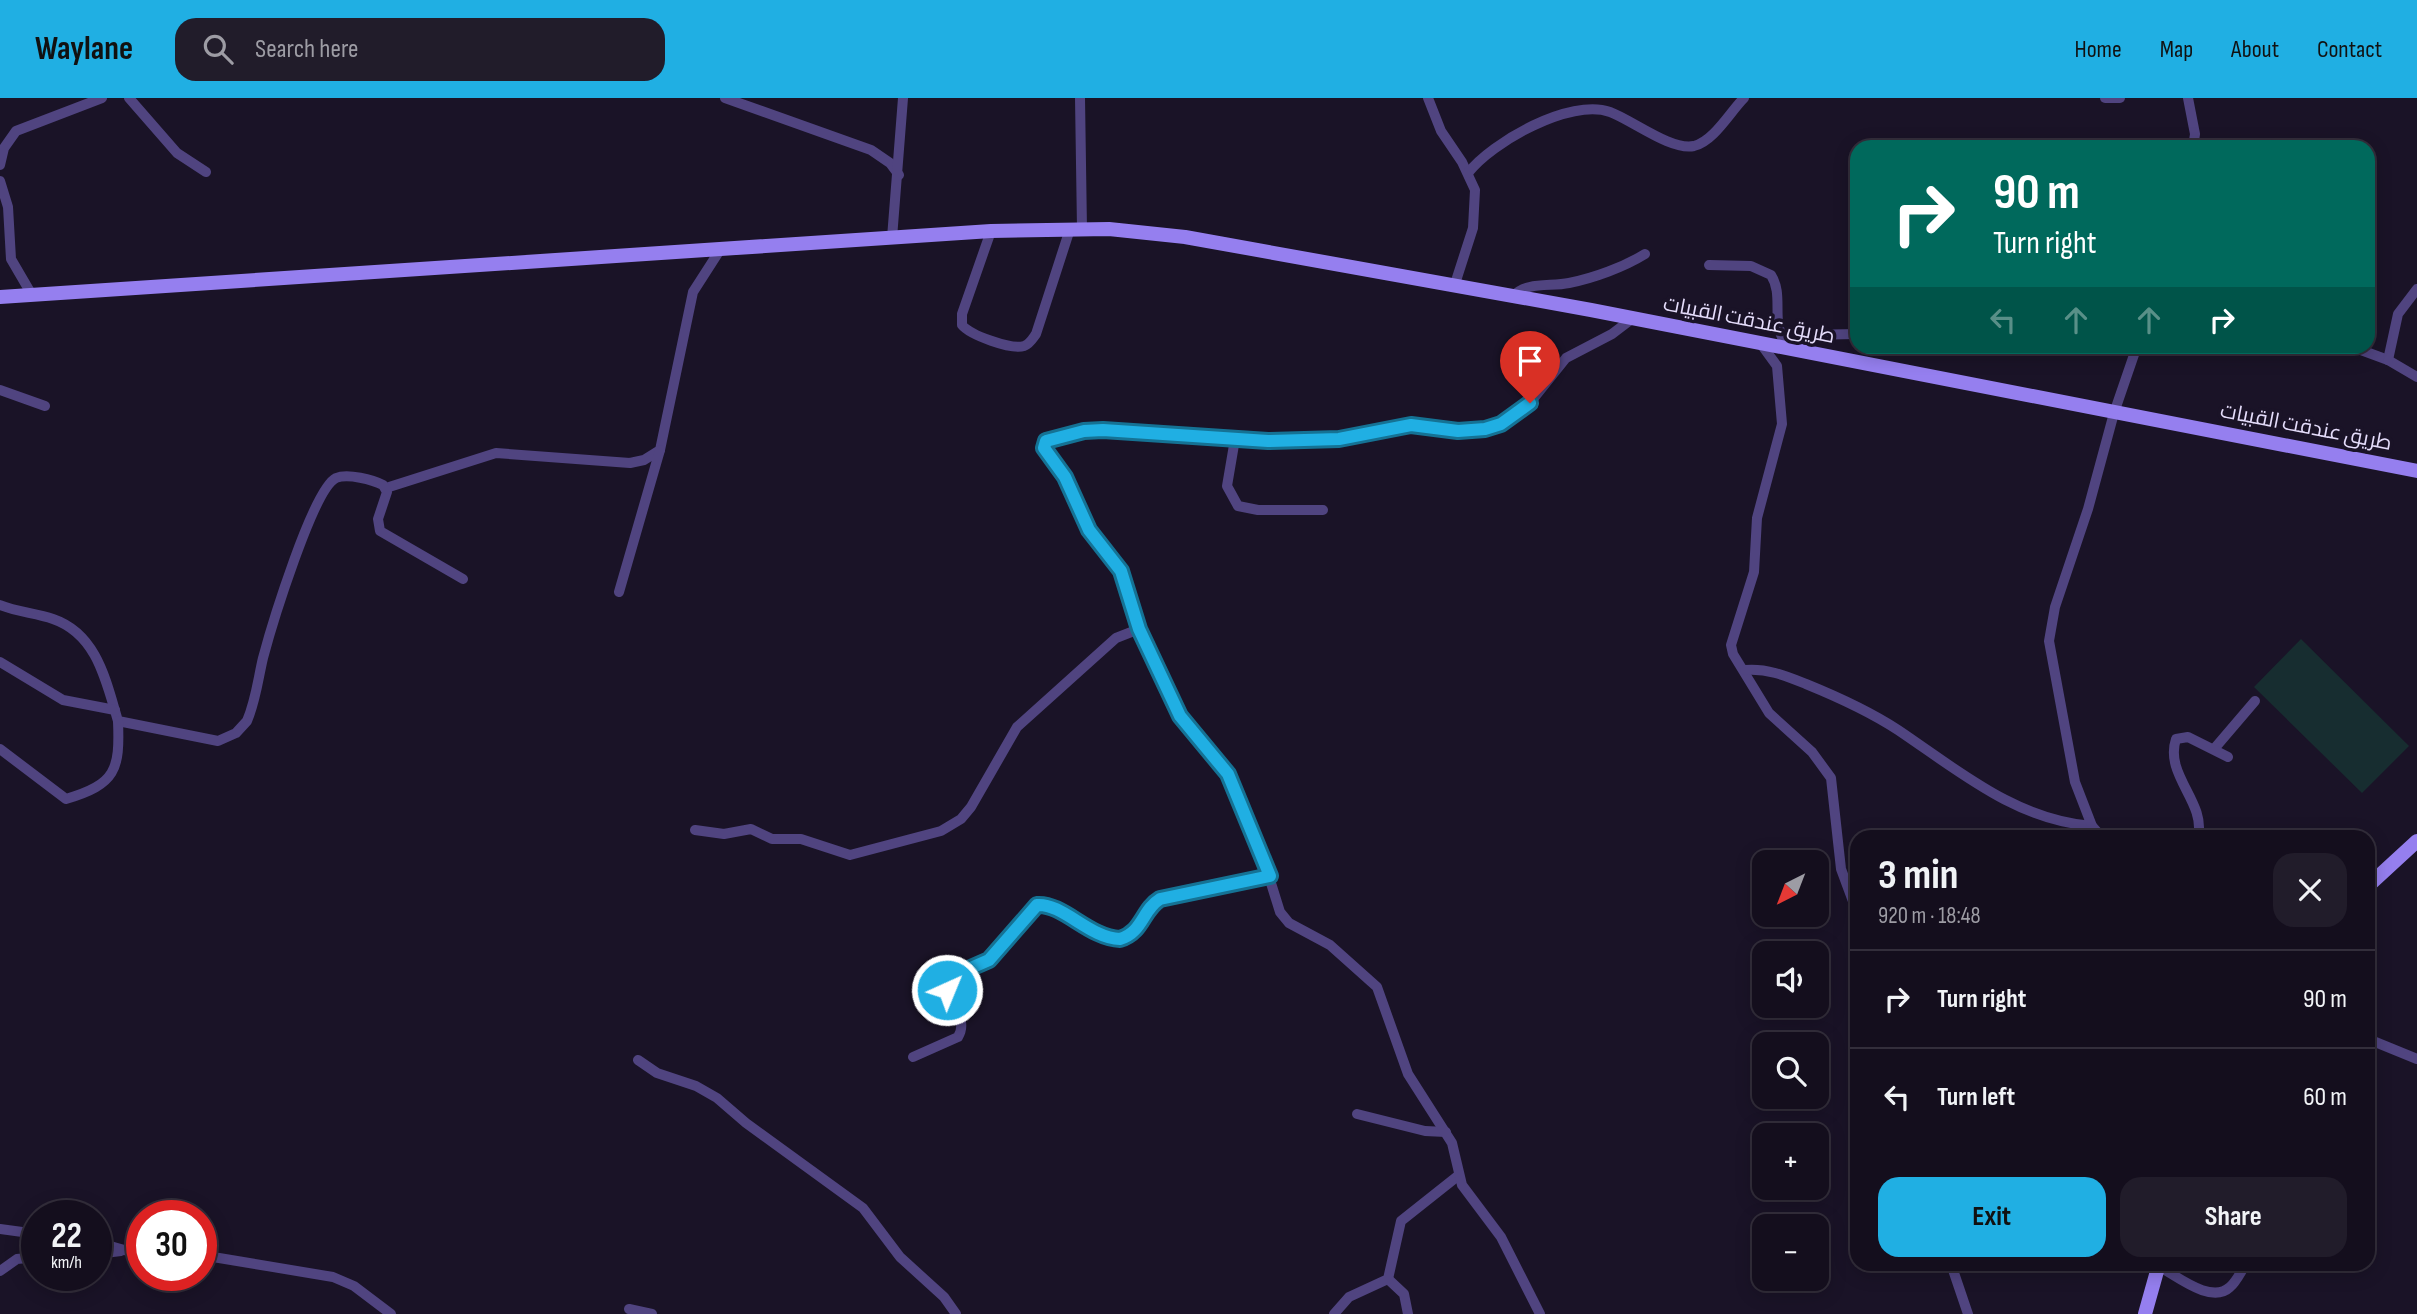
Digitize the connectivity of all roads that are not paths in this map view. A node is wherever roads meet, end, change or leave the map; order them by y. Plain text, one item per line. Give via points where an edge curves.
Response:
1 (102, 98) edge
2 (129, 98) edge
3 (725, 98) edge
4 (903, 98) edge
5 (1080, 98) edge
6 (1428, 98) edge
7 (1744, 98) edge
8 (2105, 98) edge
9 (2120, 98) edge
10 (2188, 98) edge
11 (2194, 140) edge
12 (0, 165) edge
13 (206, 172) dead end
14 (1468, 173) junction
15 (899, 175) junction
16 (0, 181) edge
17 (1076, 229) junction
18 (991, 231) junction
19 (892, 237) junction
20 (720, 250) junction
21 (1645, 254) dead end
22 (1709, 265) dead end
23 (1454, 287) junction
24 (2417, 289) edge
25 (32, 295) junction
26 (0, 297) edge
27 (1512, 297) junction
28 (1633, 318) junction
29 (1850, 334) edge
30 (1773, 344) junction
31 (2134, 354) edge
32 (2372, 354) edge
33 (2388, 360) junction
34 (2417, 377) edge
35 (0, 390) edge
36 (45, 406) dead end
37 (2114, 413) junction
38 (1235, 439) junction
39 (660, 450) junction
40 (2417, 471) edge
41 (386, 488) junction
42 (1324, 510) dead end
43 (463, 579) dead end
44 (619, 592) dead end
45 (0, 605) edge
46 (1139, 629) junction
47 (0, 662) edge
48 (1745, 670) junction
49 (2255, 701) dead end
50 (116, 715) junction
51 (0, 749) edge
52 (2214, 749) junction
53 (2228, 757) dead end
54 (2092, 826) junction
55 (695, 830) dead end
56 (2096, 830) edge
57 (2198, 830) edge
58 (2417, 841) edge
59 (1270, 876) junction
60 (2375, 880) edge
61 (1850, 901) edge
62 (2375, 1042) edge
63 (913, 1057) dead end
64 (638, 1059) dead end
65 (2417, 1059) edge
66 (1357, 1114) dead end
67 (1446, 1132) junction
68 (1459, 1175) junction
69 (0, 1229) edge
70 (21, 1232) edge
71 (112, 1247) edge
72 (124, 1251) joint
73 (112, 1252) edge
74 (217, 1258) edge
75 (21, 1259) edge
76 (0, 1271) edge
77 (1953, 1271) edge
78 (2157, 1271) edge
79 (2169, 1271) edge
80 (2241, 1271) edge
81 (1388, 1279) junction
82 (629, 1309) dead end
83 (391, 1314) edge
84 (652, 1314) edge
85 (956, 1314) edge
86 (1334, 1314) edge
87 (1408, 1314) edge
88 (1540, 1314) edge
89 (1968, 1314) edge
90 (2145, 1314) edge

1 - 12 street via 16,131 4,148
2 - 13 street via 177,153
3 - 15 street via 872,150
4 - 15 street
5 - 17 street
6 - 14 street via 1441,131
7 - 14 street via 1695,146 1677,145 1608,111 1584,109 1512,135
8 - 9 street
10 - 11 street
14 - 23 street via 1476,209
15 - 19 street
16 - 25 street via 8,207 12,259
17 - 18 main road, طريق عندقت القبيات
17 - 18 street via 1036,334 1020,346 974,335 962,325
17 - 23 main road, طريق عندقت القبيات via 1185,237
18 - 19 main road, طريق عندقت القبيات
19 - 20 main road, طريق عندقت القبيات
20 - 25 main road, طريق عندقت القبيات
20 - 39 street via 694,292
21 - 27 street via 1569,283 1524,287
22 - 30 street via 1751,266 1772,275 1778,327
23 - 27 main road, طريق عندقت القبيات
24 - 33 street via 2398,314
25 - 26 main road, طريق عندقت القبيات
27 - 28 main road, طريق عندقت القبيات
28 - 30 main road, طريق عندقت القبيات
28 - 38 street via 1566,358 1530,403 1501,424 1485,429 1411,425 1339,439
29 - 30 street via 1803,335
30 - 37 main road, طريق عندقت القبيات
30 - 48 street via 1782,424 1757,518 1750,588 1732,638 1733,654
31 - 37 street
32 - 33 street
33 - 34 street
35 - 36 street
37 - 40 main road, طريق عندقت القبيات
37 - 54 street via 2055,607 2049,641 2071,764
38 - 42 street via 1227,486 1238,506
38 - 46 street via 1103,430 1045,442 1044,448 1065,477 1089,530 1121,571
39 - 41 street via 630,463 496,453
39 - 44 street
41 - 43 street via 378,519 380,531
41 - 50 street via 345,477 327,486 284,588 253,705 236,733 210,740
45 - 50 street via 53,618 80,635 97,659
46 - 55 street via 1116,638 1017,727 971,807 941,831 850,855 801,839 772,839 751,830 724,834
46 - 59 street via 1180,716 1228,774
47 - 50 street via 63,699
48 - 54 street via 1778,674 1848,702 2005,801 2055,821
48 - 61 street via 1769,713 1812,752 1831,778 1841,869
49 - 52 street
50 - 51 street via 120,751 111,775 96,788 66,799
52 - 53 street
52 - 57 street via 2184,736 2174,744 2181,784 2197,813
54 - 56 street
58 - 60 main road
59 - 63 street via 1160,899 1140,926 1120,939 1102,936 1048,906 1032,907 989,960 948,978 947,990 961,1018 958,1037
59 - 67 street via 1284,918 1330,945 1377,987 1408,1074
62 - 65 street
64 - 85 street via 657,1073 717,1098 863,1208 900,1257
66 - 67 street
67 - 68 street
68 - 81 street via 1401,1221
68 - 88 street via 1501,1237
69 - 70 street
71 - 72 street
72 - 73 street
74 - 83 street via 333,1277 354,1286
75 - 76 street
77 - 89 street
78 - 90 main road
79 - 80 street via 2217,1293 2230,1287
81 - 86 street via 1349,1297
81 - 87 street via 1404,1294
82 - 84 street

